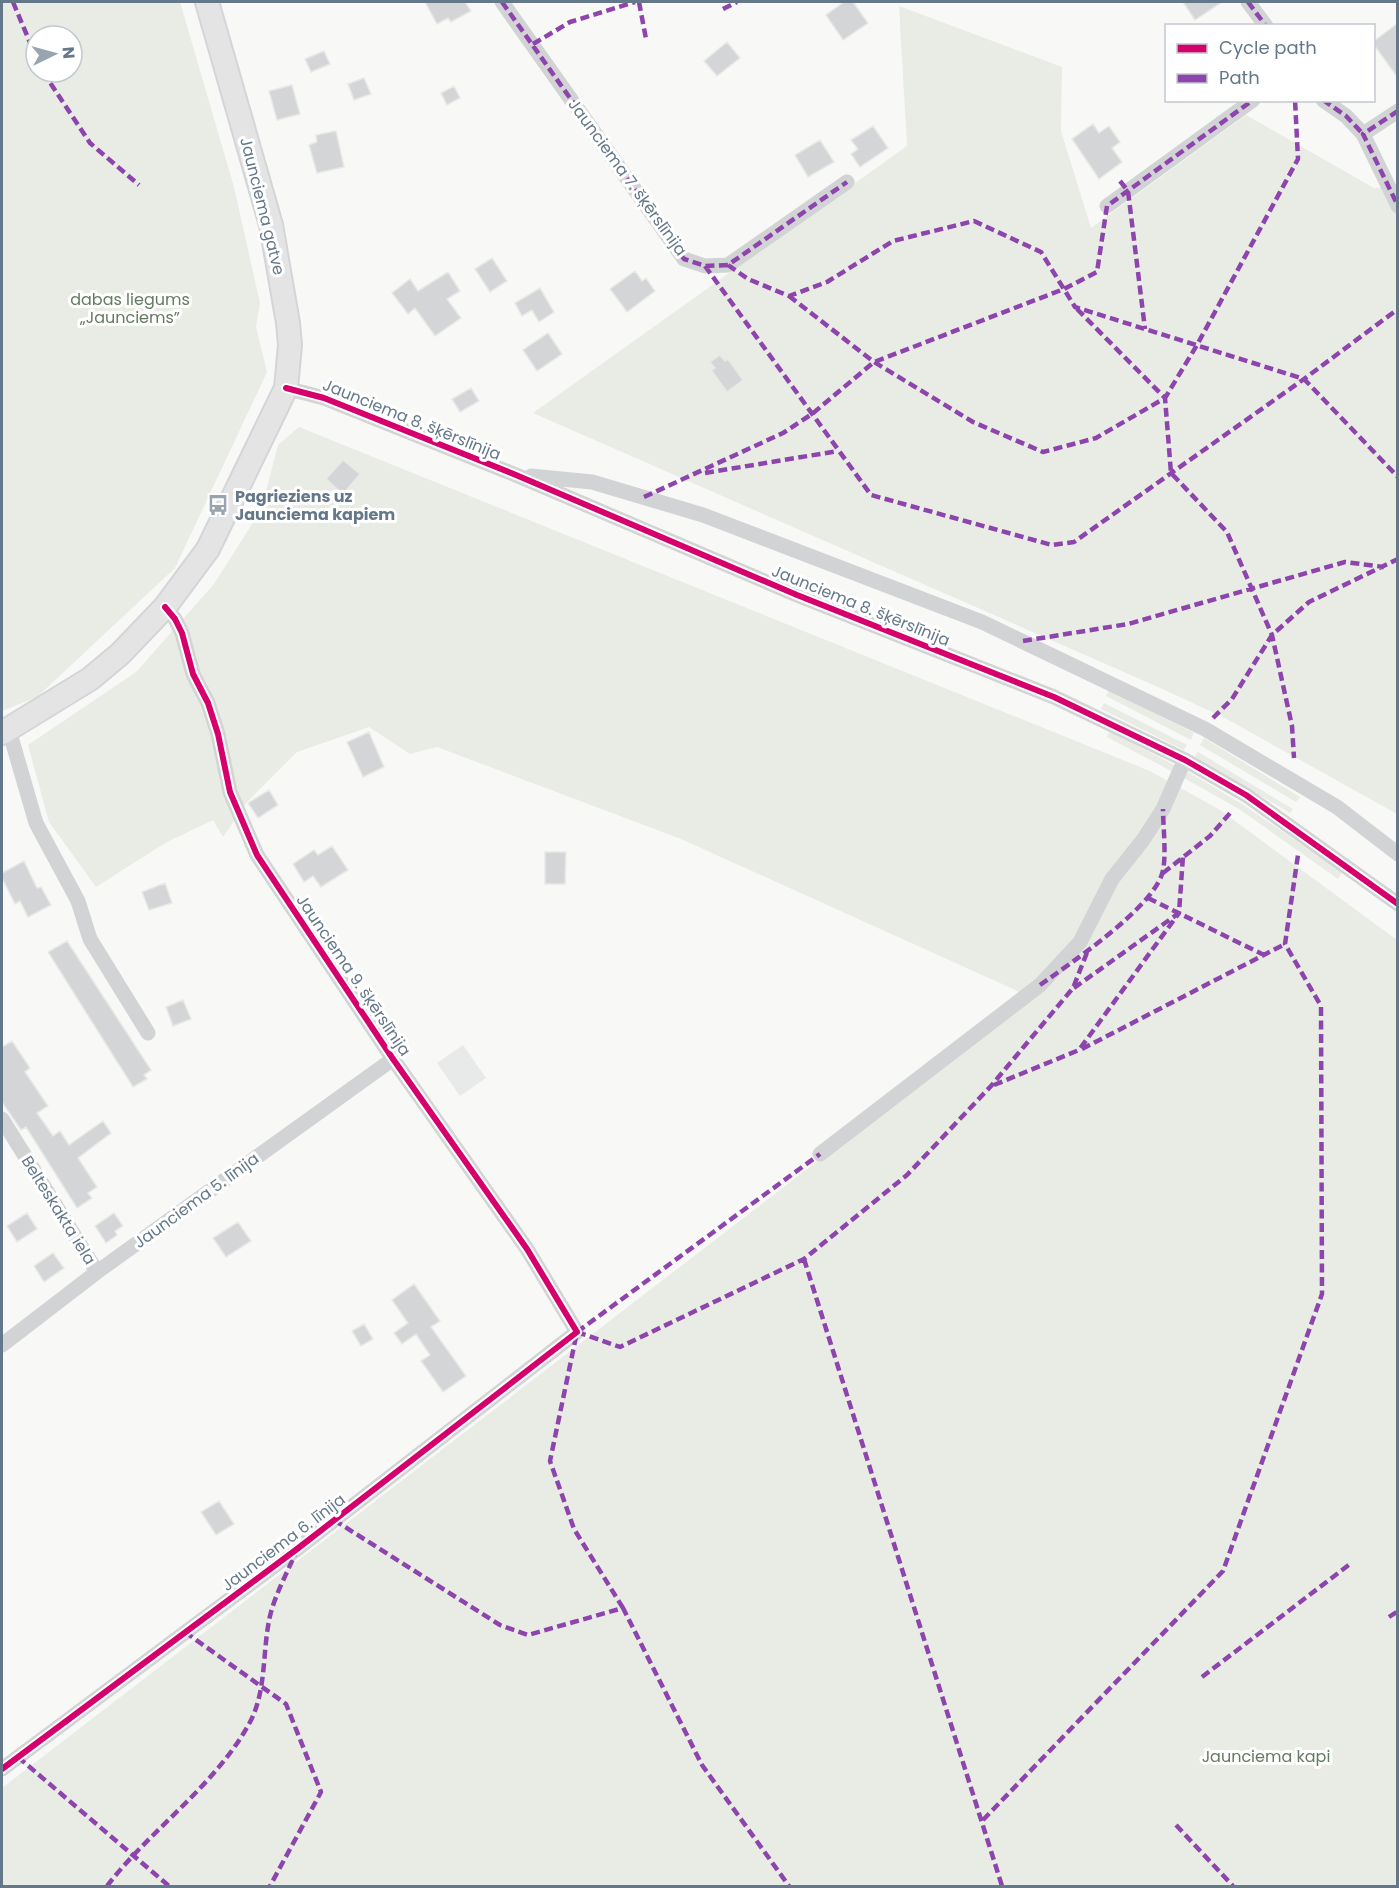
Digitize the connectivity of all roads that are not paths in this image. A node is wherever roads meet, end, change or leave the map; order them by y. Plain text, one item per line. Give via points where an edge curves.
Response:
1 (207, 2) edge
2 (502, 2) edge
3 (1248, 2) edge
4 (1264, 24) edge
5 (1250, 102) edge
6 (1326, 102) edge
7 (1398, 111) edge
8 (1363, 134) junction
9 (847, 182) dead end
10 (1107, 206) dead end
11 (1398, 206) edge
12 (286, 388) junction
13 (516, 475) junction
14 (165, 608) junction
15 (5, 732) edge
16 (1181, 768) dead end
17 (1398, 854) edge
18 (1398, 904) edge
19 (148, 1032) dead end
20 (393, 1059) junction
21 (2, 1119) edge
22 (820, 1154) dead end
23 (97, 1272) junction
24 (577, 1332) joint
25 (2, 1345) edge
26 (2, 1769) edge

1 - 12 main road, Jaunciema gatve via 271,225 290,345
2 - 9 street, Jaunciema 7. šķērslīnija via 684,259 705,266 728,265
3 - 4 street
5 - 10 street
6 - 8 street
7 - 8 street
8 - 11 street
12 - 13 street, Jaunciema 8. šķērslīnija via 324,398
12 - 14 main road, Jaunciema gatve via 208,549
13 - 17 street, Jaunciema 8. šķērslīnija via 592,482 703,515 982,622 1205,729 1337,807
13 - 18 street, Jaunciema 8. šķērslīnija via 797,595 1054,697 1175,755 1246,795
14 - 15 main road, Jaunciema gatve via 90,679
14 - 20 street, Jaunciema 9. šķērslīnija via 182,633 192,674 208,703 218,734 230,792 257,855
15 - 19 street via 36,823 78,902 90,939
16 - 22 street via 1163,809 1112,879 1080,942 1040,985
20 - 23 street, Jaunciema 5. līnija
20 - 24 street, Jaunciema 9. šķērslīnija via 527,1249
21 - 23 street, Belteskakta iela
23 - 25 street, Jaunciema 5. līnija
24 - 26 street, Jaunciema 6. līnija via 297,1549

